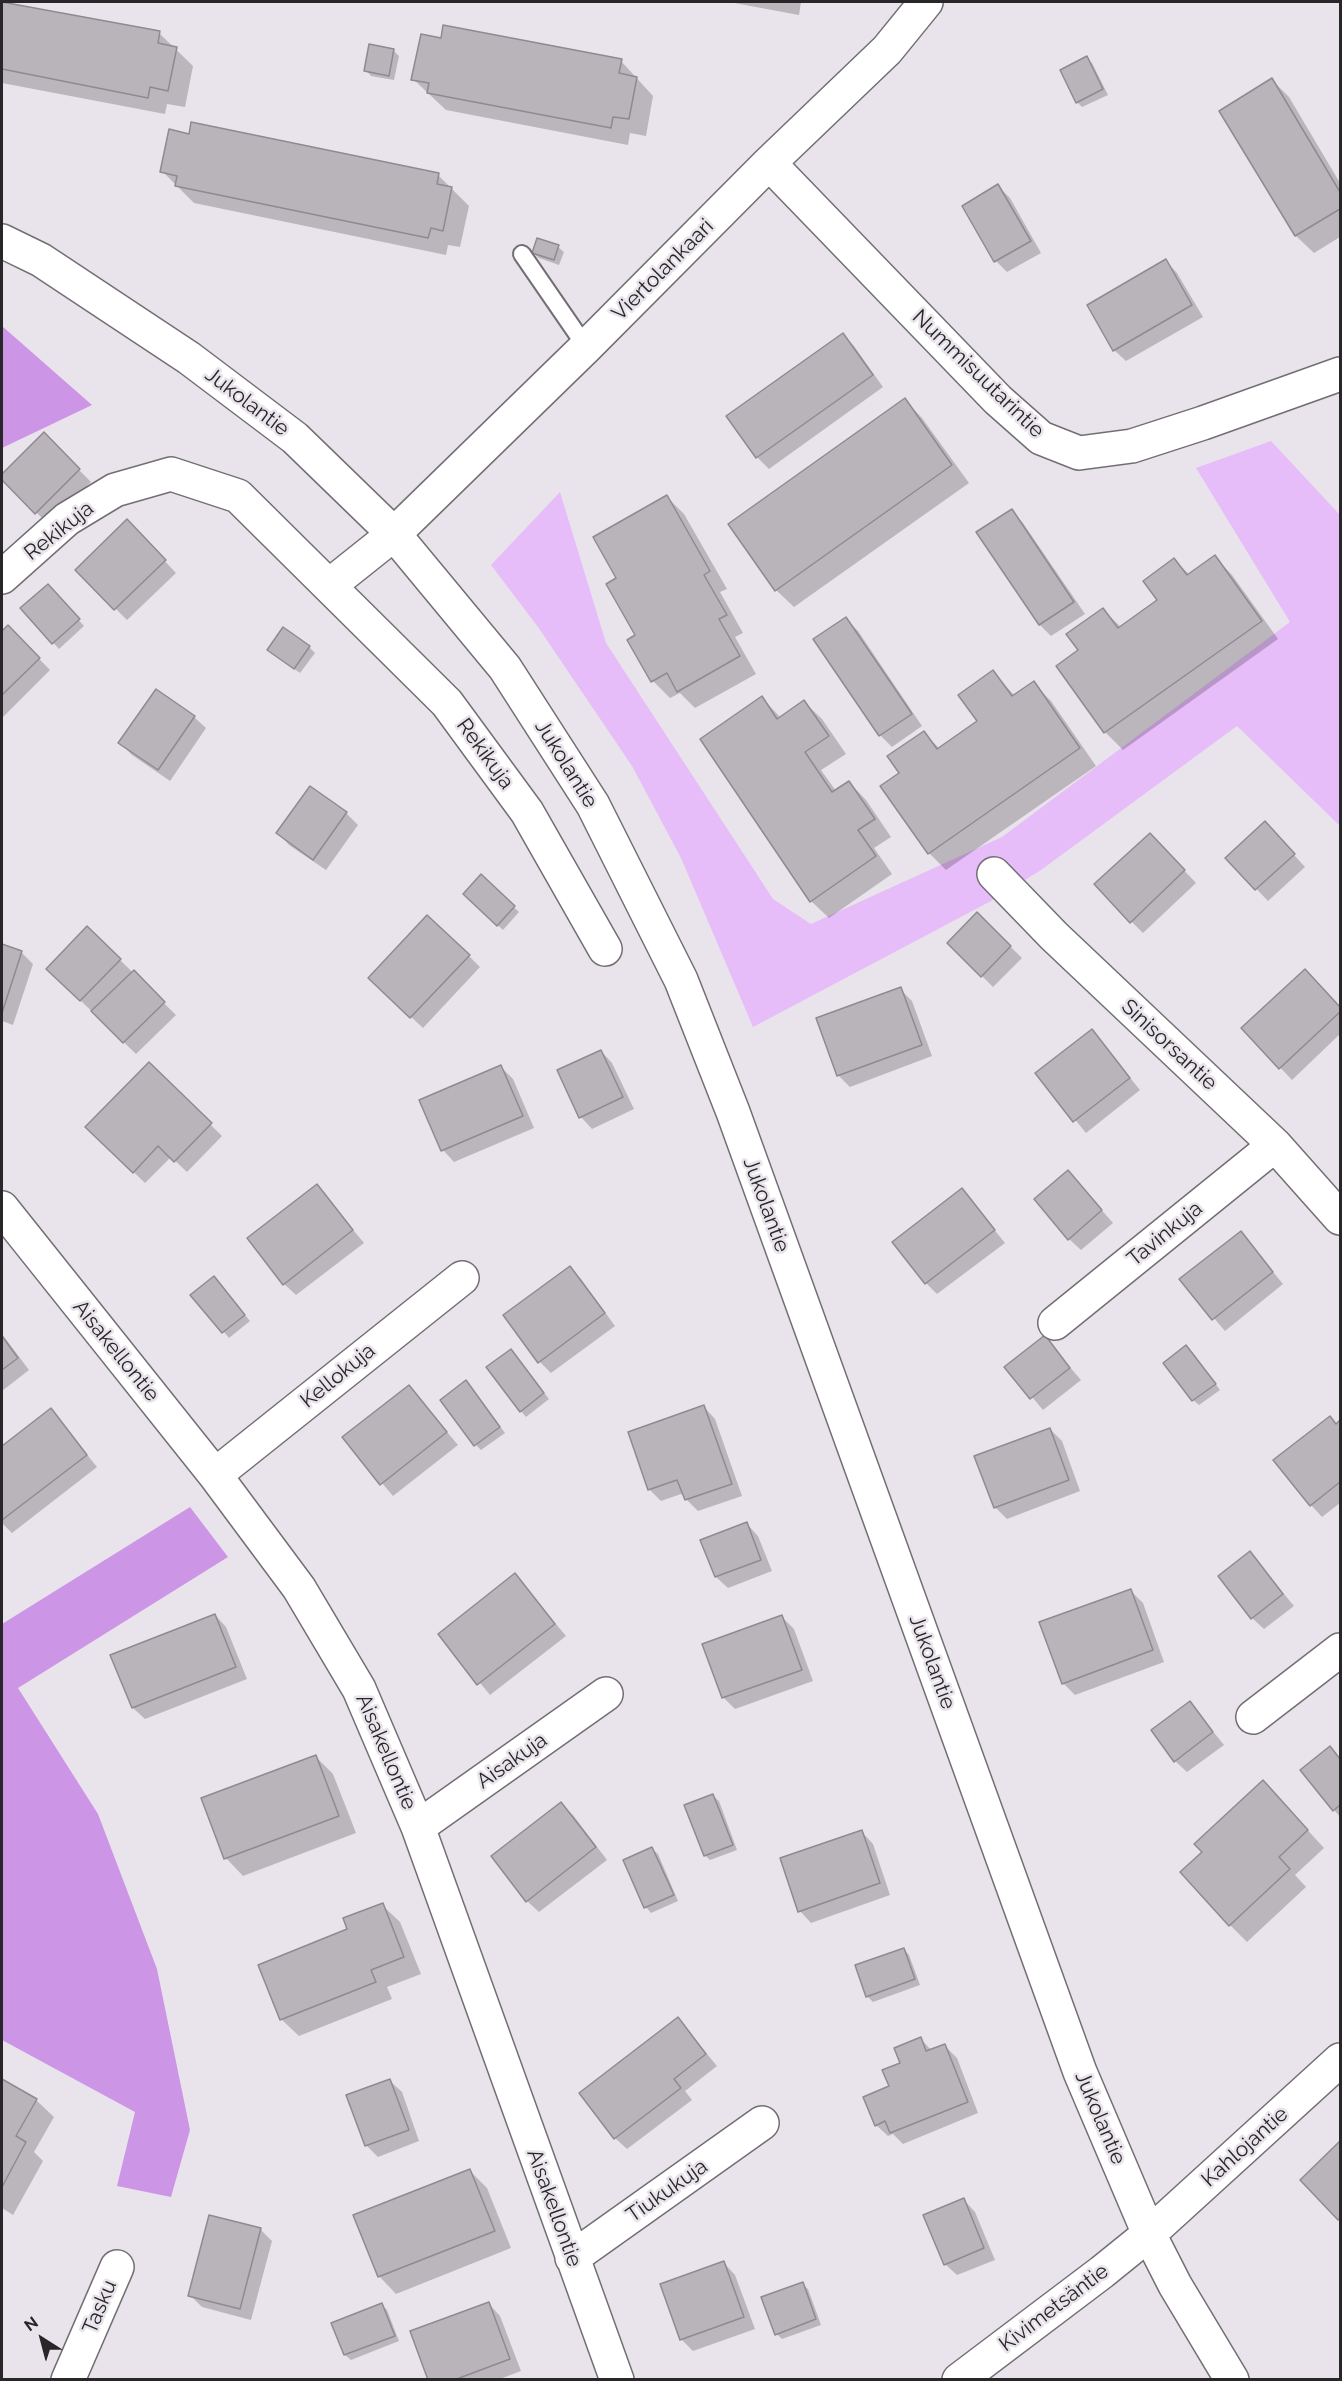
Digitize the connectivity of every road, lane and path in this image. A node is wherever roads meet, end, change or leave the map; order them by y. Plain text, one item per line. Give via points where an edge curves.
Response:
1 (926, 2) edge
2 (769, 163) junction
3 (2, 241) edge
4 (522, 254) dead end
5 (586, 347) junction
6 (1341, 374) edge
7 (394, 534) junction
8 (2, 577) edge
9 (330, 585) junction
10 (994, 874) dead end
11 (605, 949) dead end
12 (1275, 1145) junction
13 (2, 1208) edge
14 (1341, 1218) edge
15 (462, 1278) dead end
16 (1055, 1323) dead end
17 (215, 1474) junction
18 (1341, 1650) edge
19 (606, 1694) dead end
20 (1253, 1718) dead end
21 (418, 1827) junction
22 (1341, 2060) edge
23 (762, 2123) dead end
24 (1149, 2234) junction
25 (572, 2258) junction
26 (117, 2267) dead end
27 (68, 2379) edge
28 (617, 2379) edge
29 (959, 2379) edge
30 (1232, 2379) edge

1 - 2 street, Viertolankaari via 887,50
2 - 5 street, Viertolankaari
2 - 6 street, Nummisuutarintie via 998,400 1041,438 1079,453 1132,446
3 - 7 street, Jukolantie via 41,260 189,358 295,438
4 - 5 lane
5 - 7 street, Viertolankaari
7 - 9 street
7 - 24 street, Jukolantie via 505,668 593,806 681,980 733,1112 1080,2072
8 - 9 street, Rekikuja via 67,519 115,490 171,474 238,496
9 - 11 street, Rekikuja via 447,703 528,812
10 - 12 street, Sinisorsantie
12 - 14 street, Sinisorsantie
12 - 16 street, Tavinkuja
13 - 17 street, Aisakellontie
15 - 17 street, Kellokuja
17 - 21 street, Aisakellontie via 299,1588 359,1689
18 - 20 street
19 - 21 street, Aisakuja
21 - 25 street, Aisakellontie
22 - 24 street, Kahlojantie
23 - 25 street, Tiukukuja
24 - 29 street, Kivimetsäntie
24 - 30 street, Jukolantie via 1175,2286
25 - 28 street, Aisakellontie
26 - 27 street, Tasku

